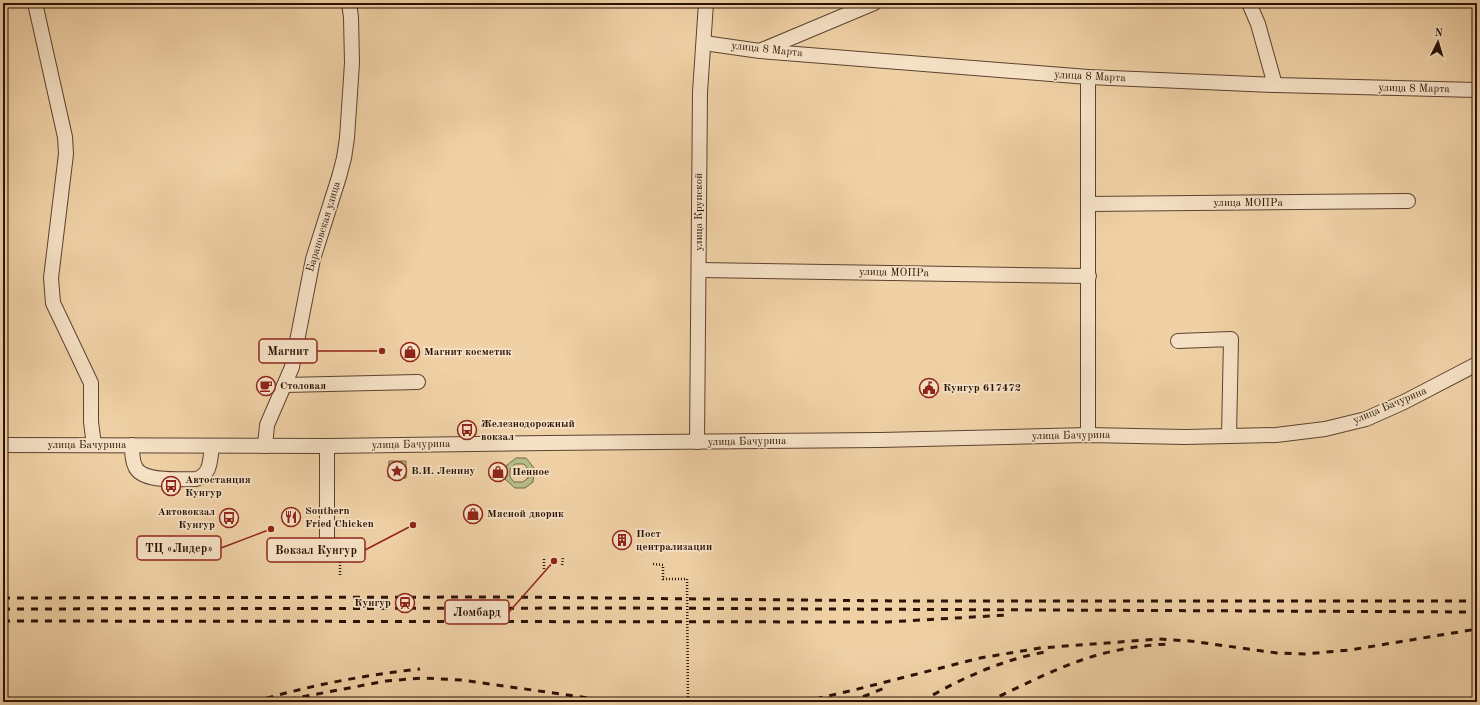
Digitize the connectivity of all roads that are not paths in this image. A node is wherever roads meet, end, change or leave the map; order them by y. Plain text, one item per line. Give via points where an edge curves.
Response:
1 (34, 3) edge
2 (349, 3) edge
3 (706, 3) edge
4 (874, 3) edge
5 (1249, 3) edge
6 (704, 42) junction
7 (760, 51) junction
8 (1088, 77) junction
9 (1275, 85) junction
10 (1477, 90) edge
11 (1408, 201) dead end
12 (1088, 204) junction
13 (699, 270) junction
14 (1089, 276) junction
15 (1178, 341) dead end
16 (1477, 364) edge
17 (418, 382) dead end
18 (285, 385) junction
19 (1088, 435) junction
20 (1229, 436) junction
21 (697, 442) junction
22 (132, 444) junction
23 (3, 445) edge
24 (94, 445) junction
25 (212, 446) junction
26 (265, 446) junction
27 (327, 446) junction
28 (334, 552) road end

1 - 24 street via 65,137 66,154 52,278 53,303 91,383
2 - 18 street, Барановская улица via 352,63 344,158 313,258 295,355
3 - 6 street, улица Крупской
4 - 7 street
5 - 9 street via 1258,24
6 - 7 street, улица 8 Марта
6 - 13 street, улица Крупской via 700,92
7 - 8 street, улица 8 Марта
8 - 9 street, улица 8 Марта
8 - 12 street
9 - 10 street, улица 8 Марта
11 - 12 street, улица МОПРа
12 - 14 street
13 - 14 street, улица МОПРа
13 - 21 street, улица Крупской
14 - 19 street
15 - 20 street via 1231,339
16 - 20 street, улица Бачурина via 1366,419 1325,429 1276,435
17 - 18 street
18 - 26 street, Барановская улица via 267,425
19 - 20 street, улица Бачурина
19 - 21 street, улица Бачурина
21 - 27 street, улица Бачурина
22 - 24 street, улица Бачурина
22 - 25 street, улица Бачурина
22 - 25 street via 138,472 150,478 203,477 207,472
23 - 24 street, улица Бачурина
25 - 26 street, улица Бачурина
26 - 27 street, улица Бачурина
27 - 28 street

